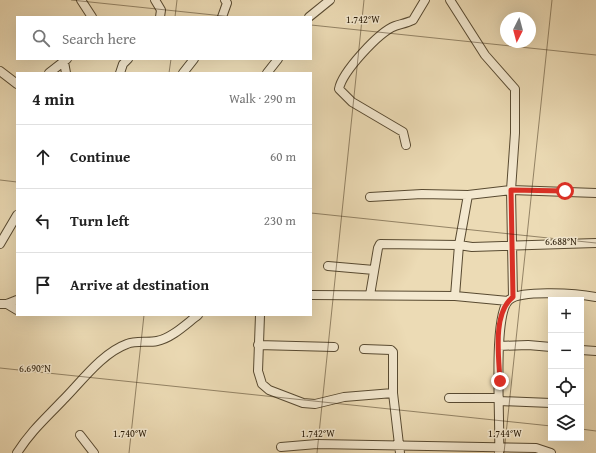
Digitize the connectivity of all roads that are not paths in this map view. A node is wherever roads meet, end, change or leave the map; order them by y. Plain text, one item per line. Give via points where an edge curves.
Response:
1 (81, 0) edge
2 (155, 0) edge
3 (225, 0) edge
4 (330, 0) edge
5 (425, 0) edge
6 (450, 0) edge
7 (91, 16) edge
8 (160, 16) edge
9 (222, 16) edge
10 (309, 16) edge
11 (65, 60) edge
12 (127, 60) edge
13 (193, 60) edge
14 (277, 60) edge
15 (0, 71) edge
16 (50, 72) edge
17 (66, 72) edge
18 (120, 72) edge
19 (184, 72) edge
20 (268, 72) edge
21 (16, 83) edge
22 (406, 145) dead end
23 (511, 190) junction
24 (596, 194) edge
25 (468, 195) junction
26 (370, 197) dead end
27 (16, 217) edge
28 (596, 243) edge
29 (0, 244) edge
30 (459, 245) junction
31 (511, 246) junction
32 (328, 266) dead end
33 (374, 270) junction
34 (312, 295) edge
35 (370, 295) junction
36 (455, 296) junction
37 (596, 298) edge
38 (510, 299) junction
39 (16, 300) edge
40 (4, 304) edge
41 (16, 310) edge
42 (197, 316) edge
43 (260, 316) edge
44 (258, 345) junction
45 (499, 346) junction
46 (334, 347) dead end
47 (548, 347) edge
48 (364, 350) dead end
49 (584, 350) edge
50 (596, 351) edge
51 (392, 393) junction
52 (449, 398) dead end
53 (499, 400) junction
54 (548, 403) edge
55 (80, 435) dead end
56 (281, 447) dead end
57 (400, 449) edge
58 (499, 450) edge
59 (17, 453) edge
60 (94, 453) edge
61 (551, 453) edge

1 - 7 street
2 - 8 street via 161,10
3 - 9 street via 227,3
4 - 10 street
5 - 22 street via 413,20 395,26 369,47 342,78 339,90 352,102 403,132
6 - 23 street via 485,55 515,89
11 - 16 street
11 - 17 street
12 - 18 street
13 - 19 street
14 - 20 street
15 - 21 street
23 - 24 street
23 - 25 street
23 - 31 street
25 - 26 street
25 - 30 street
27 - 29 street
28 - 31 street
30 - 31 street
30 - 33 street via 380,244
30 - 36 street
31 - 38 street
32 - 33 street
33 - 35 street
34 - 35 street
35 - 36 street
36 - 38 street
37 - 38 street via 570,293
38 - 45 street via 501,318
39 - 40 street
40 - 41 street
42 - 59 street via 177,332 160,341 128,343 119,347 88,372 29,434
43 - 44 street
44 - 46 street
44 - 51 street via 258,371 262,384 280,396 315,404 344,397
45 - 47 street
45 - 53 street
48 - 51 street via 385,349 393,352
49 - 50 street
51 - 57 street
52 - 53 street
53 - 54 street
53 - 58 street
55 - 60 street
56 - 57 street via 317,444
57 - 58 street
58 - 61 street via 536,448

